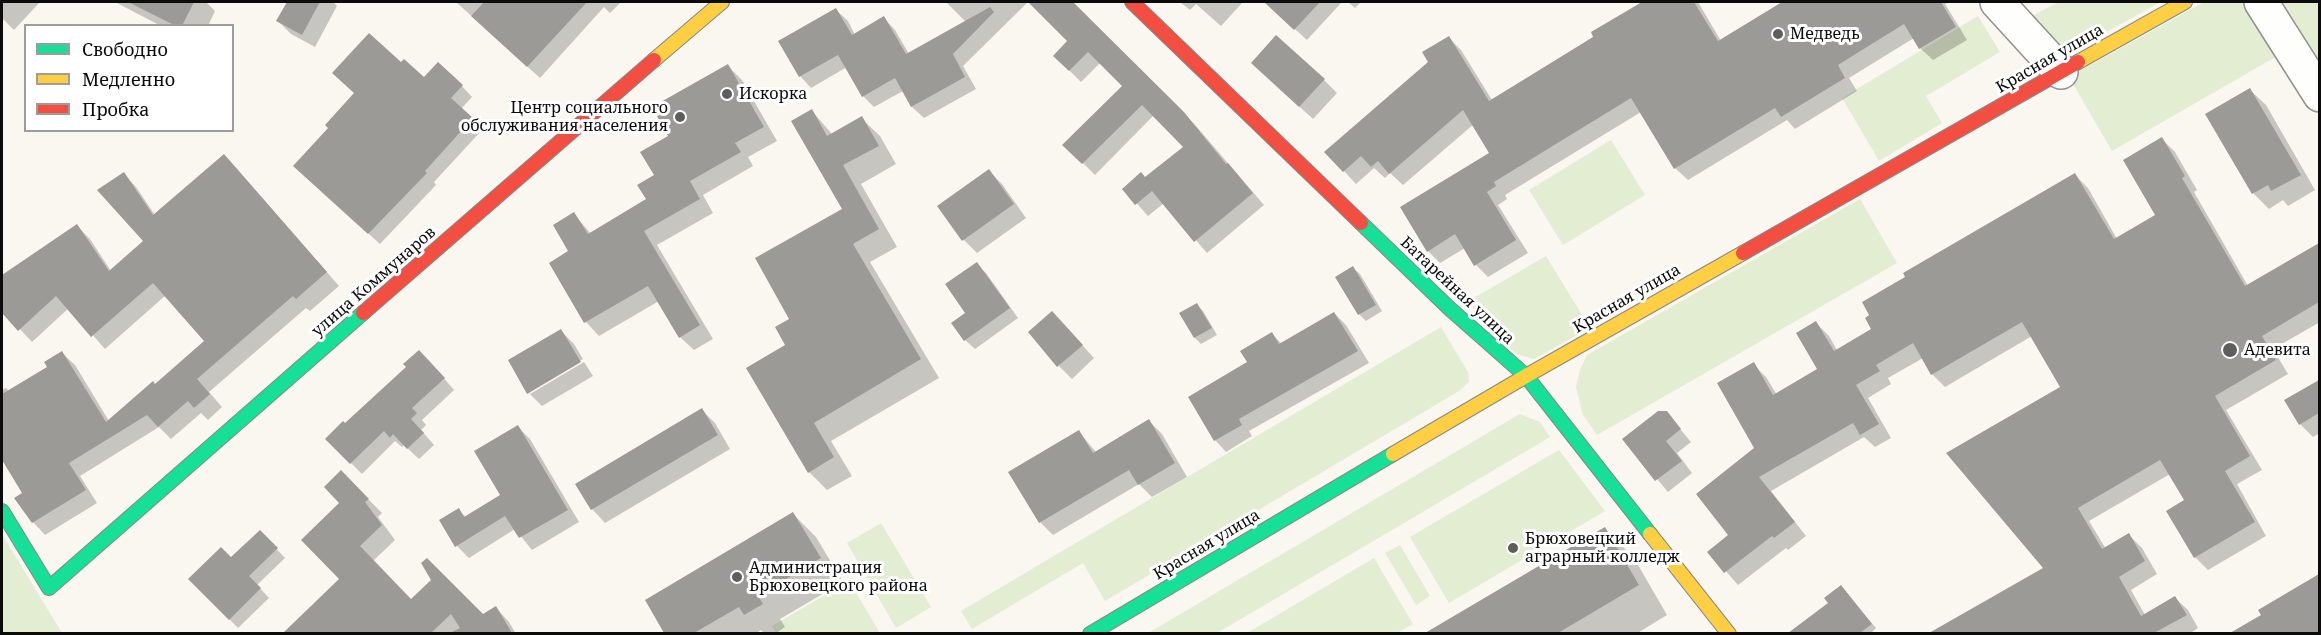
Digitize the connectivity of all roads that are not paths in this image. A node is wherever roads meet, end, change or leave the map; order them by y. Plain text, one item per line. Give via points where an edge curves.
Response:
1 (722, 2) edge
2 (1132, 2) edge
3 (1997, 2) edge
4 (2185, 2) edge
5 (2261, 2) edge
6 (2061, 72) junction
7 (2319, 95) edge
8 (1526, 376) junction
9 (2, 511) edge
10 (1090, 633) edge
11 (1729, 633) edge

1 - 9 street, улица Коммунаров via 50,588
2 - 8 street, Батарейная улица via 1449,308
3 - 6 street
4 - 6 street, Красная улица
5 - 7 street
6 - 8 street, Красная улица
8 - 10 street, Красная улица
8 - 11 street, Батарейная улица

